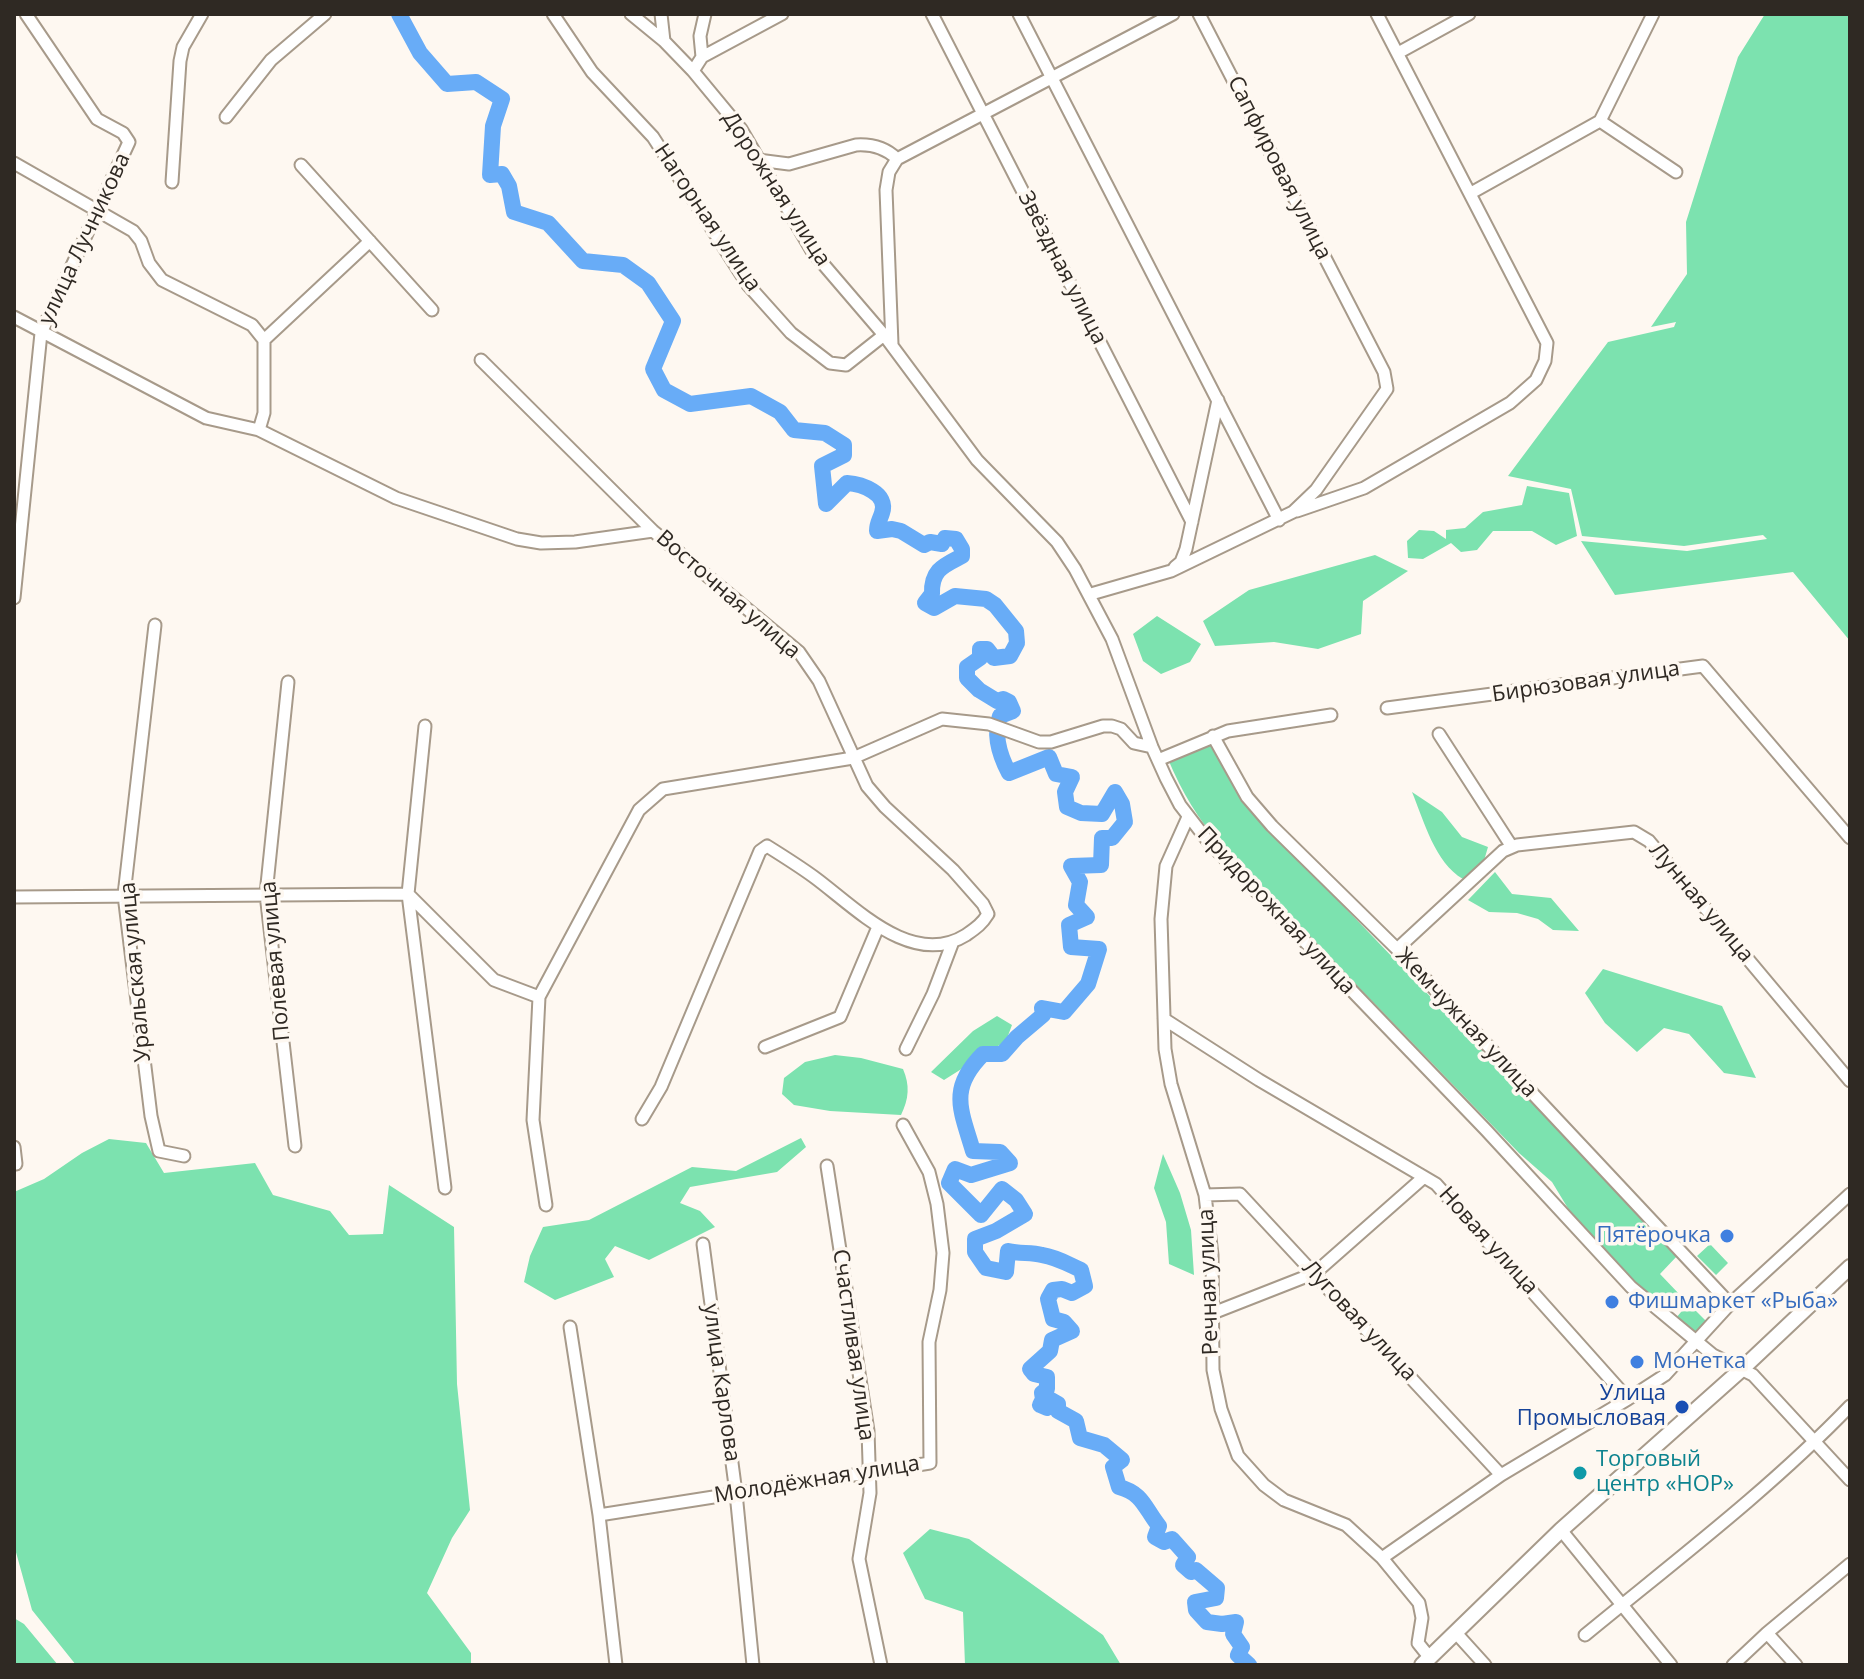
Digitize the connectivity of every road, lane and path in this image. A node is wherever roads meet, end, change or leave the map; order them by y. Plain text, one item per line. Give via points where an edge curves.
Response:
1 (24, 14) edge
2 (202, 14) edge
3 (325, 14) edge
4 (553, 14) edge
5 (631, 14) edge
6 (661, 14) edge
7 (705, 14) edge
8 (782, 14) edge
9 (932, 14) edge
10 (1019, 14) edge
11 (1173, 14) edge
12 (1199, 14) edge
13 (1377, 14) edge
14 (1469, 14) edge
15 (1653, 14) edge
16 (14, 19) edge
17 (664, 41) junction
18 (1398, 53) junction
19 (702, 57) junction
20 (693, 71) junction
21 (1051, 77) junction
22 (983, 113) junction
23 (226, 117) dead end
24 (1600, 121) junction
25 (897, 159) junction
26 (758, 160) junction
27 (14, 163) edge
28 (301, 165) dead end
29 (1676, 172) dead end
30 (172, 182) dead end
31 (1471, 193) junction
32 (98, 212) junction
33 (370, 241) junction
34 (432, 310) dead end
35 (14, 317) edge
36 (41, 333) junction
37 (884, 335) junction
38 (264, 340) junction
39 (892, 346) junction
40 (481, 360) dead end
41 (1218, 399) junction
42 (259, 430) junction
43 (1293, 512) junction
44 (1279, 520) junction
45 (1192, 522) junction
46 (653, 531) junction
47 (17, 537) edge
48 (1171, 571) junction
49 (1091, 594) junction
50 (14, 598) edge
51 (155, 625) dead end
52 (288, 682) dead end
53 (1387, 708) dead end
54 (1331, 715) dead end
55 (425, 726) dead end
56 (1439, 734) dead end
57 (1213, 736) junction
58 (1152, 747) junction
59 (853, 758) junction
60 (1158, 760) junction
61 (1188, 817) junction
62 (1850, 838) edge
63 (1512, 847) junction
64 (266, 894) junction
65 (408, 894) junction
66 (124, 895) junction
67 (14, 897) edge
68 (878, 927) junction
69 (952, 944) junction
70 (1397, 949) junction
71 (539, 997) junction
72 (1164, 1019) junction
73 (765, 1047) dead end
74 (906, 1049) dead end
75 (1850, 1081) edge
76 (642, 1119) dead end
77 (903, 1125) dead end
78 (295, 1146) dead end
79 (14, 1147) edge
80 (184, 1156) dead end
81 (16, 1164) dead end
82 (827, 1166) dead end
83 (1424, 1177) junction
84 (445, 1188) dead end
85 (1850, 1194) edge
86 (1205, 1195) junction
87 (546, 1205) dead end
88 (703, 1244) dead end
89 (1850, 1267) edge
90 (1315, 1273) junction
91 (1730, 1304) junction
92 (1213, 1313) junction
93 (570, 1327) dead end
94 (1695, 1342) junction
95 (1743, 1368) junction
96 (1628, 1399) junction
97 (1850, 1406) edge
98 (1816, 1441) junction
99 (869, 1473) junction
100 (1501, 1475) junction
101 (1850, 1480) edge
102 (736, 1493) junction
103 (599, 1515) junction
104 (1561, 1530) junction
105 (1382, 1558) junction
106 (1850, 1564) edge
107 (1622, 1605) junction
108 (1456, 1633) junction
109 (1767, 1633) junction
110 (1585, 1635) dead end
111 (1426, 1661) edge
112 (616, 1665) edge
113 (753, 1665) edge
114 (881, 1665) edge
115 (1485, 1665) edge
116 (1671, 1665) edge
117 (1733, 1665) edge
118 (1796, 1665) edge

1 - 16 street
1 - 32 street, улица Лучникова via 97,119 127,137
2 - 30 street via 180,61
3 - 23 street via 271,60
4 - 37 street, Нагорная улица via 592,72 653,137 748,285 791,333 839,366
5 - 17 street, Дорожная улица
6 - 17 street
7 - 19 street
8 - 19 street
9 - 22 street, Звёздная улица
10 - 21 street
11 - 21 street
12 - 43 street, Сапфировая улица via 1384,372 1387,389 1316,490
13 - 18 street
14 - 18 street
15 - 24 street
17 - 20 street, Дорожная улица
18 - 31 street
19 - 20 street
20 - 26 street, Дорожная улица via 741,129
21 - 22 street
21 - 41 street
22 - 25 street
22 - 45 street, Звёздная улица
24 - 29 street
24 - 31 street
25 - 26 street via 890,152 856,145 789,164
25 - 39 street via 886,190
26 - 37 street, Дорожная улица via 812,251
27 - 32 street
28 - 33 street
31 - 43 street via 1547,343 1536,380 1510,403 1364,488
32 - 36 street, улица Лучникова
32 - 38 street via 133,231 162,280 252,325
33 - 34 street
33 - 38 street
35 - 36 street
36 - 42 street via 206,418
36 - 47 street, улица Лучникова
37 - 39 street, Придорожная улица
38 - 42 street via 264,413
39 - 49 street, Придорожная улица via 977,460 1057,542
40 - 46 street, Восточная улица
41 - 44 street
41 - 45 street
42 - 46 street via 396,498 517,539 575,542
43 - 44 street
44 - 48 street
45 - 48 street via 1181,562
46 - 59 street, Восточная улица via 799,652 819,681
47 - 50 street, улица Лучникова
48 - 49 street
49 - 58 street, Придорожная улица
51 - 66 street, Уральская улица
52 - 64 street, Полевая улица
53 - 62 street, Бирюзовая улица via 1703,666
54 - 57 street
55 - 65 street
56 - 63 street
57 - 60 street
57 - 70 street, Жемчужная улица via 1255,807
58 - 59 street via 1134,743 1112,726 1039,742 989,724 942,719
58 - 60 street, Придорожная улица
59 - 69 street, Восточная улица via 885,807 983,904 988,914 983,924
59 - 71 street via 663,789 639,810
60 - 61 street, Придорожная улица
61 - 72 street, Речная улица via 1166,866 1161,919
61 - 94 street, Придорожная улица via 1617,1273
63 - 70 street, Лунная улица
63 - 75 street, Лунная улица via 1615,832 1641,835
64 - 65 street
64 - 66 street
64 - 78 street, Полевая улица
65 - 71 street via 494,980
65 - 84 street
66 - 67 street
66 - 80 street, Уральская улица via 159,1151
68 - 69 street via 904,939
68 - 73 street via 840,1017
68 - 76 street via 767,846 760,851 661,1087
69 - 74 street
70 - 91 street, Жемчужная улица
71 - 87 street via 533,1120
72 - 83 street, Новая улица
72 - 86 street, Речная улица via 1171,1084
77 - 99 street, Молодёжная улица via 929,1172 943,1253 929,1342 930,1463
79 - 81 street
82 - 99 street, Счастливая улица via 868,1431
83 - 90 street
83 - 96 street, Новая улица via 1436,1184
85 - 91 street
86 - 90 street, Луговая улица via 1240,1194
86 - 92 street, Речная улица
88 - 102 street, улица Карлова
89 - 95 main road
90 - 92 street
90 - 100 street, Луговая улица
91 - 94 street
92 - 105 street, Речная улица via 1213,1370 1238,1456 1284,1500 1346,1525
93 - 103 street
94 - 95 street, Придорожная улица
94 - 96 street via 1665,1375
95 - 98 street, Придорожная улица
95 - 104 main road
96 - 100 street
97 - 98 street
98 - 101 street, Придорожная улица
98 - 107 street
99 - 102 street, Молодёжная улица
99 - 114 street, Счастливая улица via 859,1559
100 - 105 street
102 - 103 street, Молодёжная улица
102 - 113 street, улица Карлова
103 - 112 street
104 - 107 street
104 - 108 main road
105 - 111 street, Речная улица via 1419,1603 1418,1643
106 - 109 street
107 - 110 street
107 - 116 street
108 - 111 main road
108 - 115 street
109 - 117 street
109 - 118 street

